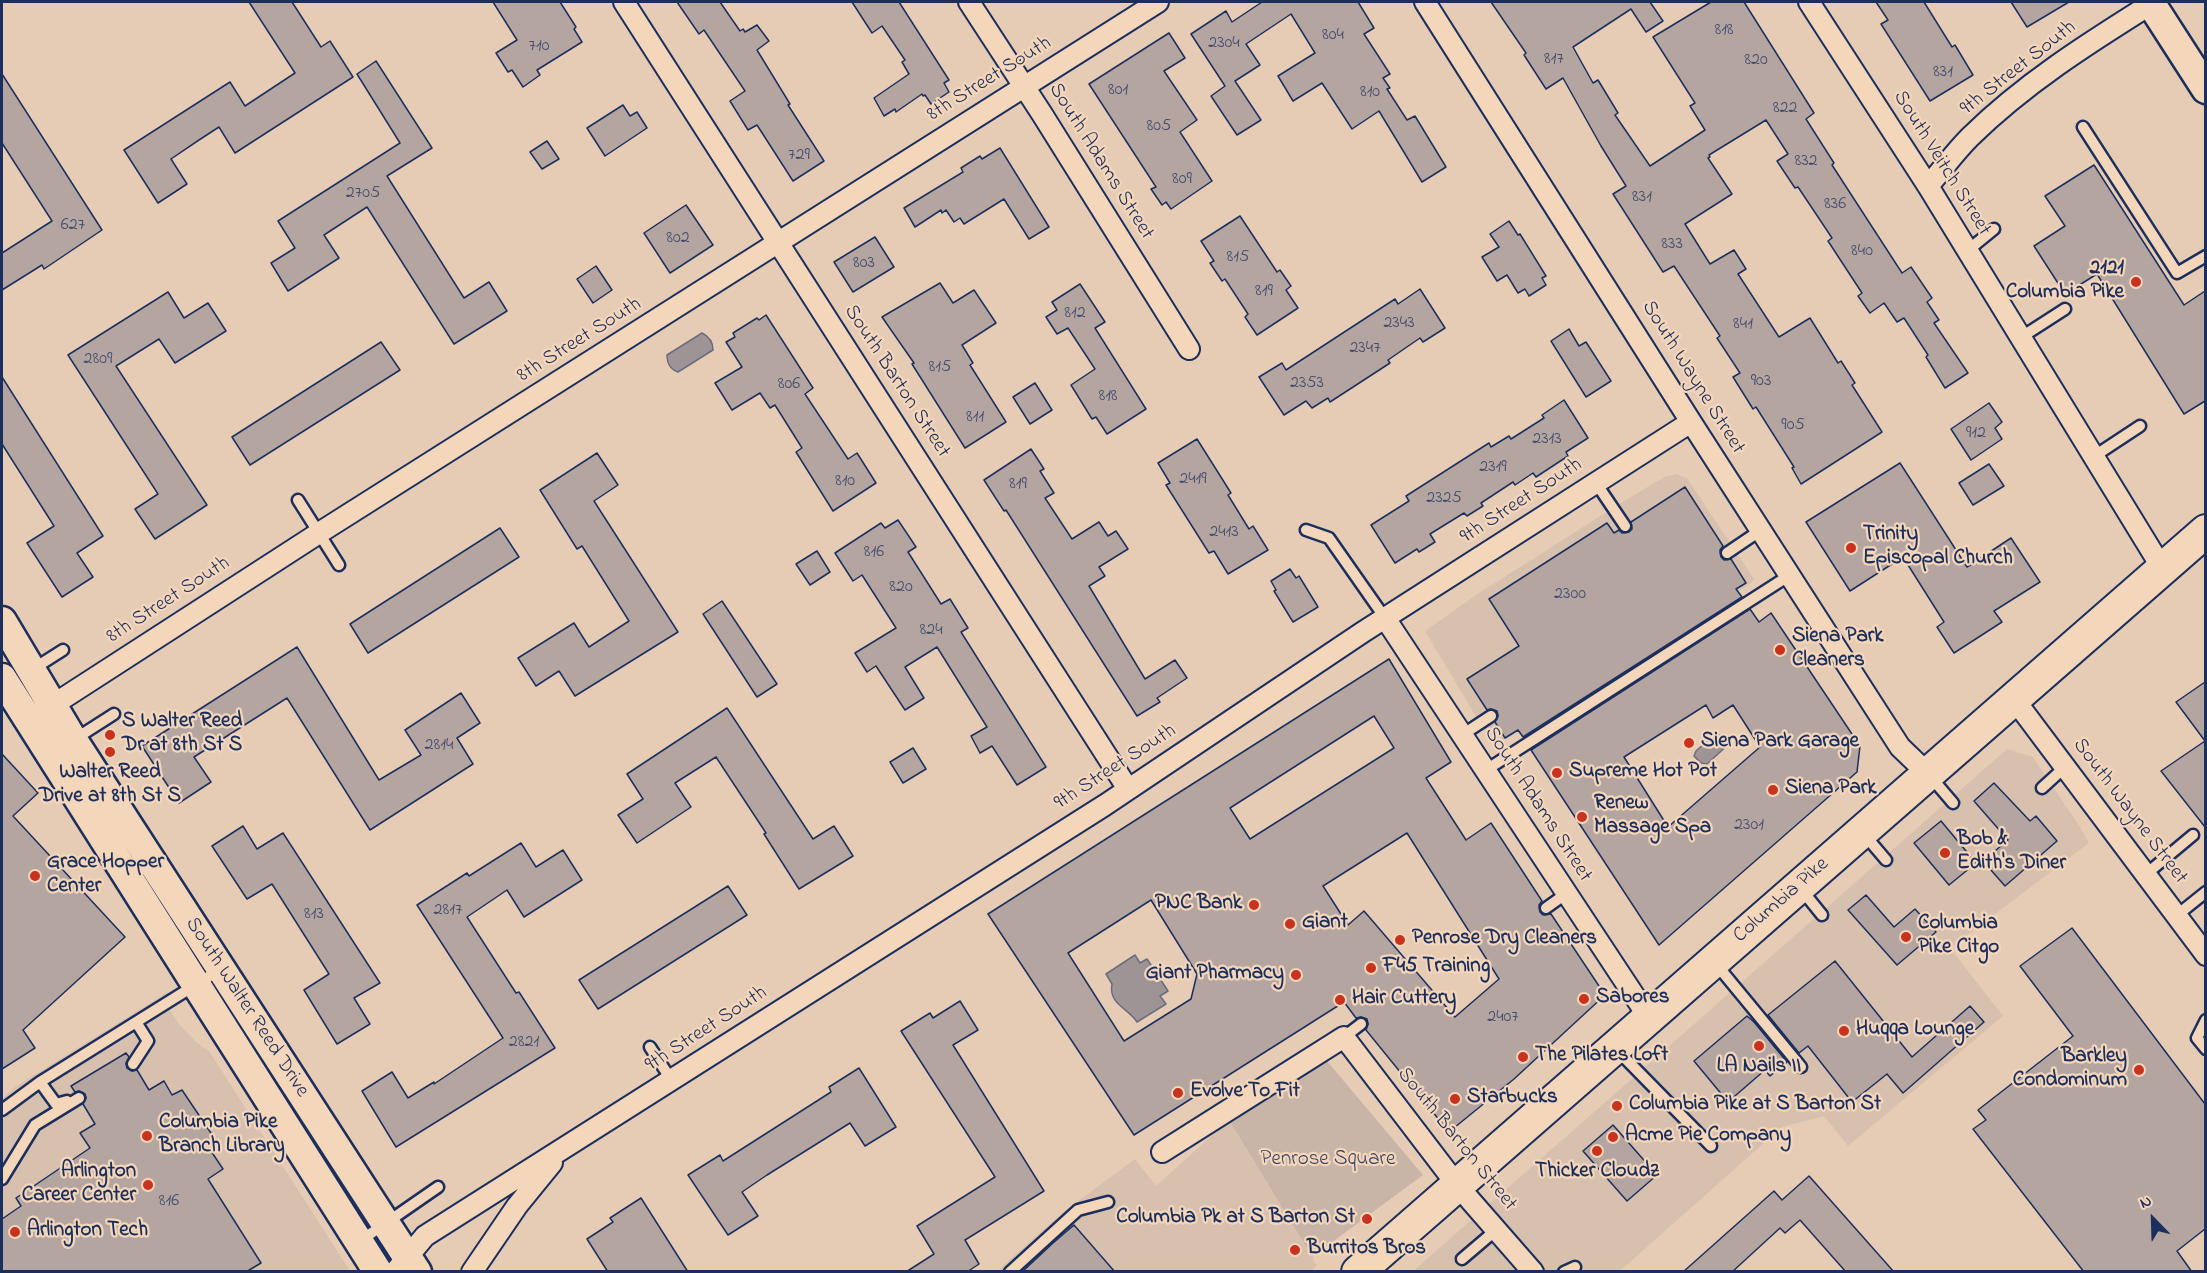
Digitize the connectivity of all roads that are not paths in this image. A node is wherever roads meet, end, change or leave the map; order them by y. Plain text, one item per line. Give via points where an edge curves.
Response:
1 (624, 2) edge
2 (969, 2) edge
3 (1158, 2) edge
4 (1425, 2) edge
5 (1809, 2) edge
6 (2151, 3) edge
7 (1025, 87) junction
8 (2205, 89) edge
9 (2083, 127) dead end
10 (1928, 186) junction
11 (1994, 229) dead end
12 (779, 243) junction
13 (1967, 251) junction
14 (2205, 256) edge
15 (2065, 309) dead end
16 (2020, 338) junction
17 (1189, 349) dead end
18 (1691, 422) junction
19 (2140, 426) dead end
20 (2093, 457) junction
21 (1596, 483) junction
22 (298, 500) dead end
23 (1625, 526) dead end
24 (1306, 530) dead end
25 (1761, 530) junction
26 (2205, 531) edge
27 (319, 533) junction
28 (1727, 553) dead end
29 (339, 565) dead end
30 (2162, 568) junction
31 (1790, 575) junction
32 (1385, 618) junction
33 (2, 621) edge
34 (63, 650) dead end
35 (15, 678) edge
36 (2014, 699) junction
37 (52, 705) junction
38 (114, 714) dead end
39 (1491, 716) dead end
40 (28, 721) junction
41 (1462, 735) junction
42 (61, 748) junction
43 (2065, 767) junction
44 (1486, 770) junction
45 (1928, 773) junction
46 (2042, 788) dead end
47 (1128, 789) junction
48 (1953, 803) dead end
49 (1862, 831) junction
50 (2193, 835) dead end
51 (1886, 860) dead end
52 (2145, 874) junction
53 (1799, 886) junction
54 (2205, 892) edge
55 (1567, 893) junction
56 (1546, 908) dead end
57 (1822, 915) dead end
58 (2176, 916) junction
59 (2205, 955) edge
60 (1714, 962) junction
61 (221, 969) junction
62 (195, 986) junction
63 (1648, 1018) junction
64 (2205, 1020) edge
65 (136, 1022) junction
66 (1361, 1024) dead end
67 (1344, 1037) junction
68 (650, 1047) dead end
69 (1615, 1048) junction
70 (2205, 1049) edge
71 (133, 1064) dead end
72 (1801, 1067) dead end
73 (672, 1081) junction
74 (40, 1082) junction
75 (2, 1110) edge
76 (1711, 1146) dead end
77 (563, 1150) junction
78 (1162, 1152) dead end
79 (2, 1179) edge
80 (1457, 1185) junction
81 (438, 1187) dead end
82 (1108, 1203) dead end
83 (386, 1223) junction
84 (1496, 1230) junction
85 (358, 1242) junction
86 (1462, 1259) dead end
87 (407, 1267) edge
88 (378, 1272) edge
89 (472, 1272) edge
90 (1010, 1272) edge
91 (1358, 1272) edge
92 (1533, 1272) edge

1 - 12 street, South Barton Street
2 - 7 street, South Adams Street
3 - 7 street, 8th Street South
4 - 18 street, South Wayne Street
5 - 10 street, South Veitch Street
6 - 8 street
6 - 10 street, 9th Street South via 2049,70 2002,108 1968,139
7 - 12 street, 8th Street South
7 - 17 street, South Adams Street
9 - 14 lane via 2177,273
10 - 13 street, South Veitch Street
11 - 13 lane
12 - 27 street, 8th Street South
12 - 47 street, South Barton Street
13 - 16 street, South Veitch Street
15 - 16 lane
16 - 20 street, South Veitch Street
18 - 21 street, 9th Street South
18 - 25 street, South Wayne Street
19 - 20 lane
20 - 30 street, South Veitch Street
21 - 23 lane
21 - 32 street, 9th Street South
22 - 27 lane
24 - 32 lane via 1329,538
25 - 28 lane
25 - 31 street, South Wayne Street
26 - 30 main road, Columbia Pike
27 - 29 lane
27 - 37 street, 8th Street South
30 - 36 main road, Columbia Pike
31 - 44 lane
31 - 45 street, South Wayne Street via 1900,747
32 - 41 street, South Adams Street
32 - 47 street, 9th Street South
33 - 35 street, South Walter Reed Drive
34 - 35 lane
35 - 37 street, South Walter Reed Drive
35 - 40 street, South Walter Reed Drive
36 - 43 street, South Wayne Street
36 - 45 main road, Columbia Pike
37 - 40 street, 8th Street South
37 - 42 street, South Walter Reed Drive
38 - 42 lane
39 - 41 lane
40 - 42 street, South Walter Reed Drive
41 - 44 street, South Adams Street
42 - 61 street, South Walter Reed Drive
42 - 62 street, South Walter Reed Drive
43 - 46 lane
43 - 52 street, South Wayne Street
44 - 55 street, South Adams Street
45 - 48 lane
45 - 49 main road, Columbia Pike
47 - 73 street, 9th Street South
49 - 51 lane
49 - 53 main road, Columbia Pike
50 - 52 lane
52 - 58 street, South Wayne Street
53 - 57 lane
53 - 60 main road, Columbia Pike
54 - 58 lane
55 - 56 lane
55 - 63 street, South Adams Street
58 - 59 street, South Wayne Street
60 - 63 main road, Columbia Pike
60 - 72 lane
61 - 62 lane
61 - 83 street, South Walter Reed Drive
62 - 65 lane
62 - 85 street, South Walter Reed Drive
63 - 69 main road, Columbia Pike
64 - 70 lane via 2197,1038
65 - 71 lane via 148,1041
65 - 74 lane
66 - 67 lane
67 - 78 street
67 - 80 street, South Barton Street
68 - 73 lane
69 - 76 lane
69 - 80 main road, Columbia Pike
73 - 77 street, 9th Street South
74 - 75 lane
74 - 79 lane via 56,1104 79,1098 35,1125
77 - 87 street, 9th Street South via 425,1236
77 - 89 street, 9th Street South via 517,1206
80 - 84 street, South Barton Street
80 - 91 main road, Columbia Pike
81 - 83 lane
82 - 90 lane via 1078,1210
83 - 85 lane
83 - 87 street, South Walter Reed Drive
84 - 86 lane
84 - 92 street, South Barton Street
85 - 88 street, South Walter Reed Drive

